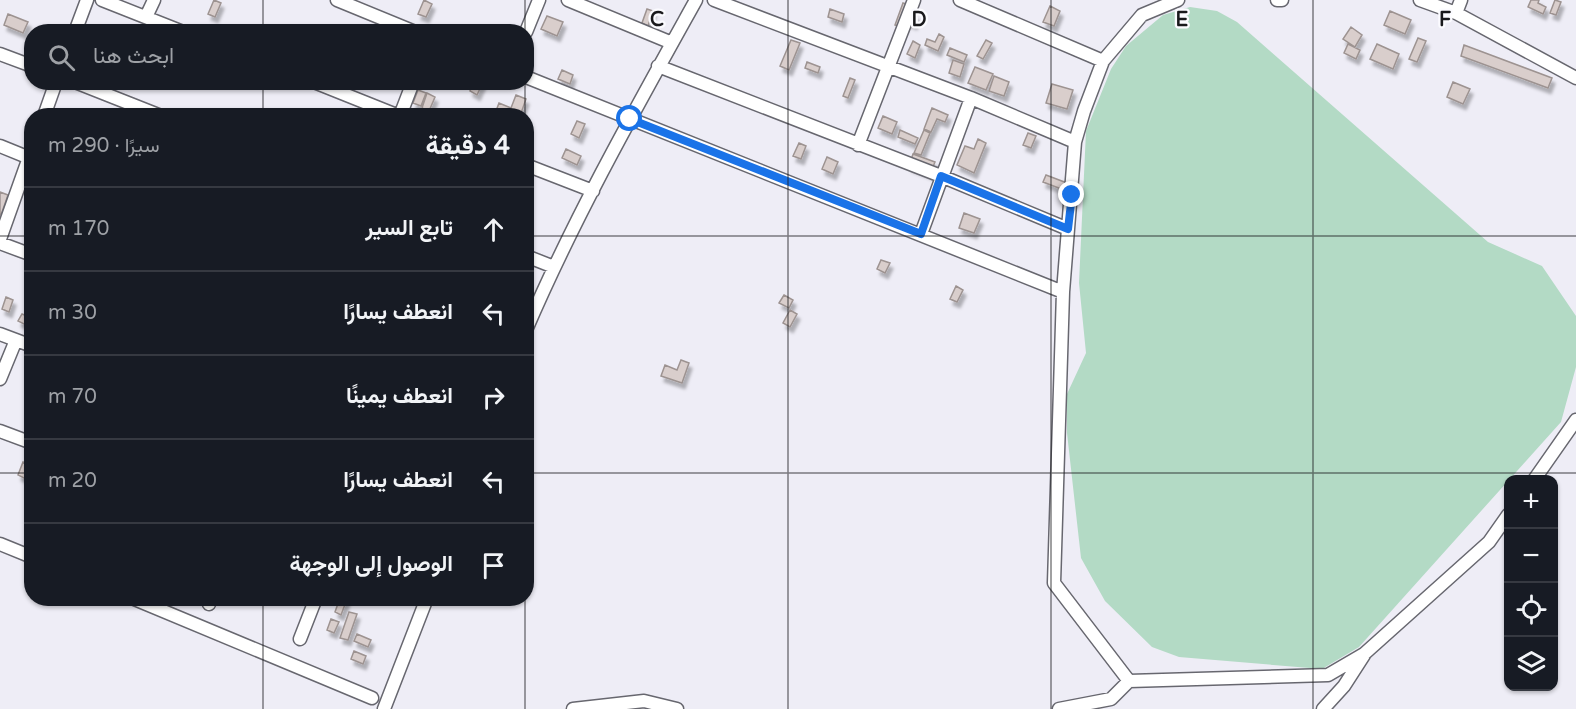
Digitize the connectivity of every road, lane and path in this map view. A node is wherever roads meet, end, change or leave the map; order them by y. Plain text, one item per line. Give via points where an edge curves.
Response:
1 (87, 0) edge
2 (102, 0) edge
3 (154, 0) edge
4 (337, 0) edge
5 (539, 0) edge
6 (568, 0) edge
7 (696, 0) edge
8 (714, 0) edge
9 (914, 0) edge
10 (960, 0) edge
11 (1178, 0) edge
12 (1420, 0) edge
13 (1461, 0) edge
14 (1456, 13) junction
15 (146, 17) junction
16 (78, 24) edge
17 (163, 24) edge
18 (396, 24) edge
19 (529, 24) edge
20 (672, 43) junction
21 (0, 54) edge
22 (1103, 62) junction
23 (24, 63) edge
24 (658, 66) junction
25 (889, 66) junction
26 (1576, 78) edge
27 (534, 80) edge
28 (53, 90) edge
29 (90, 90) edge
30 (334, 90) edge
31 (410, 90) edge
32 (971, 98) junction
33 (47, 108) edge
34 (124, 108) edge
35 (379, 108) edge
36 (402, 108) edge
37 (630, 119) junction
38 (1075, 142) junction
39 (858, 145) junction
40 (0, 146) edge
41 (24, 153) edge
42 (534, 168) edge
43 (24, 172) edge
44 (941, 176) junction
45 (593, 191) junction
46 (1068, 229) junction
47 (921, 234) junction
48 (0, 241) edge
49 (24, 252) edge
50 (534, 259) edge
51 (554, 267) junction
52 (1063, 292) junction
53 (534, 312) edge
54 (0, 334) edge
55 (16, 340) junction
56 (24, 343) edge
57 (0, 379) edge
58 (1576, 420) edge
59 (0, 431) edge
60 (24, 440) edge
61 (1538, 475) edge
62 (1504, 522) edge
63 (0, 544) edge
64 (24, 554) edge
65 (151, 606) edge
66 (313, 606) edge
67 (423, 606) edge
68 (300, 639) dead end
69 (1364, 654) junction
70 (1129, 681) junction
71 (372, 698) dead end
72 (1329, 707) edge
73 (384, 709) edge
74 (573, 709) edge
75 (677, 709) edge
76 (1059, 709) edge

1 - 16 street
2 - 15 street
3 - 15 street
4 - 18 street
5 - 19 street
6 - 20 street
7 - 20 street
8 - 25 street
9 - 25 street
10 - 22 street
11 - 22 street via 1142,15
12 - 14 street
13 - 14 street
14 - 26 street
15 - 17 street
20 - 24 street
21 - 23 street
22 - 38 street
24 - 37 street
24 - 39 street
25 - 32 street
25 - 39 street
27 - 37 street
28 - 33 street
29 - 34 street
30 - 35 street
31 - 36 street
32 - 38 street
32 - 44 street
37 - 45 street
37 - 47 street
38 - 46 street
39 - 44 street
40 - 41 street
42 - 45 street
43 - 48 street
44 - 46 street
44 - 47 street
45 - 51 street
46 - 52 street
47 - 52 street
48 - 49 street
50 - 51 street
51 - 53 street
52 - 70 street via 1054,583
54 - 55 street
55 - 56 street
55 - 57 street
58 - 61 street
59 - 60 street
62 - 69 street via 1489,542
63 - 64 street
65 - 71 street
66 - 68 street
67 - 73 street
69 - 70 street via 1328,675
69 - 72 street
70 - 76 street via 1112,699
74 - 75 street via 644,701

